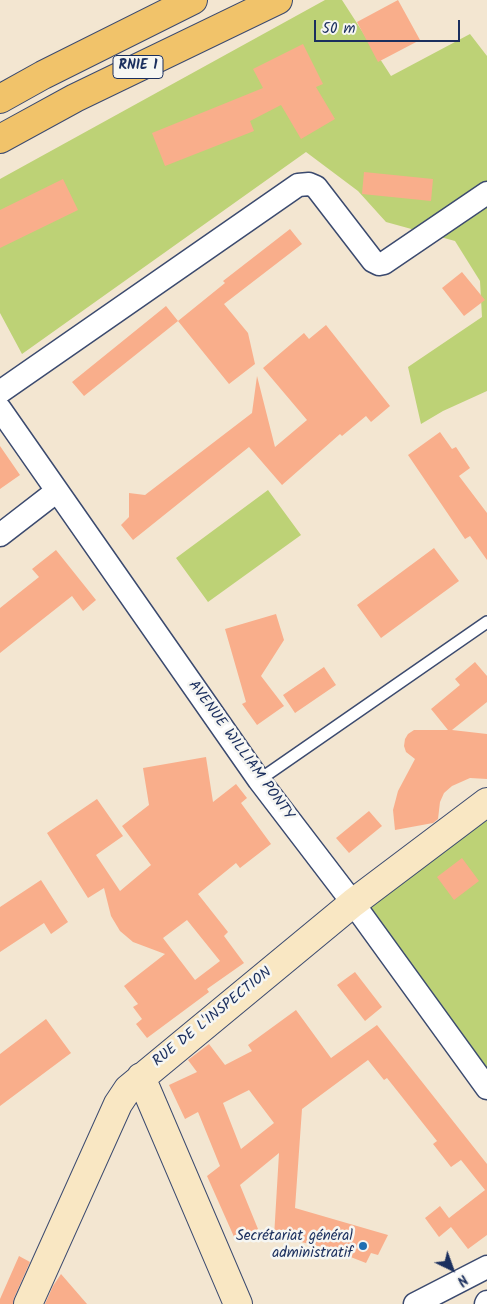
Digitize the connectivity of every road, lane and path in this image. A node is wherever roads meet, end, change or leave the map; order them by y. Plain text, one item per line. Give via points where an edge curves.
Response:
1 (193, 0) edge
2 (278, 0) edge
3 (0, 99) edge
4 (0, 139) edge
5 (487, 193) edge
6 (0, 392) edge
7 (0, 409) edge
8 (58, 491) junction
9 (0, 535) edge
10 (487, 622) edge
11 (259, 780) junction
12 (487, 802) edge
13 (353, 904) junction
14 (141, 1077) junction
15 (487, 1088) edge
16 (487, 1267) edge
17 (28, 1304) edge
18 (238, 1304) edge
19 (415, 1304) edge

1 - 3 highway, RNIE 1
2 - 4 highway, RNIE 1 via 75,98
5 - 6 street via 379,264 373,261 316,187 298,185
7 - 8 street, AVENUE WILLIAM PONTY
8 - 9 street
8 - 11 street, AVENUE WILLIAM PONTY
10 - 11 lane
11 - 13 street, AVENUE WILLIAM PONTY
12 - 13 street, RUE DE L'INSPECTION
13 - 14 street, RUE DE L'INSPECTION
13 - 15 street, AVENUE WILLIAM PONTY
14 - 17 street, RUE DE L'INSPECTION via 118,1104
14 - 18 street
16 - 19 street

